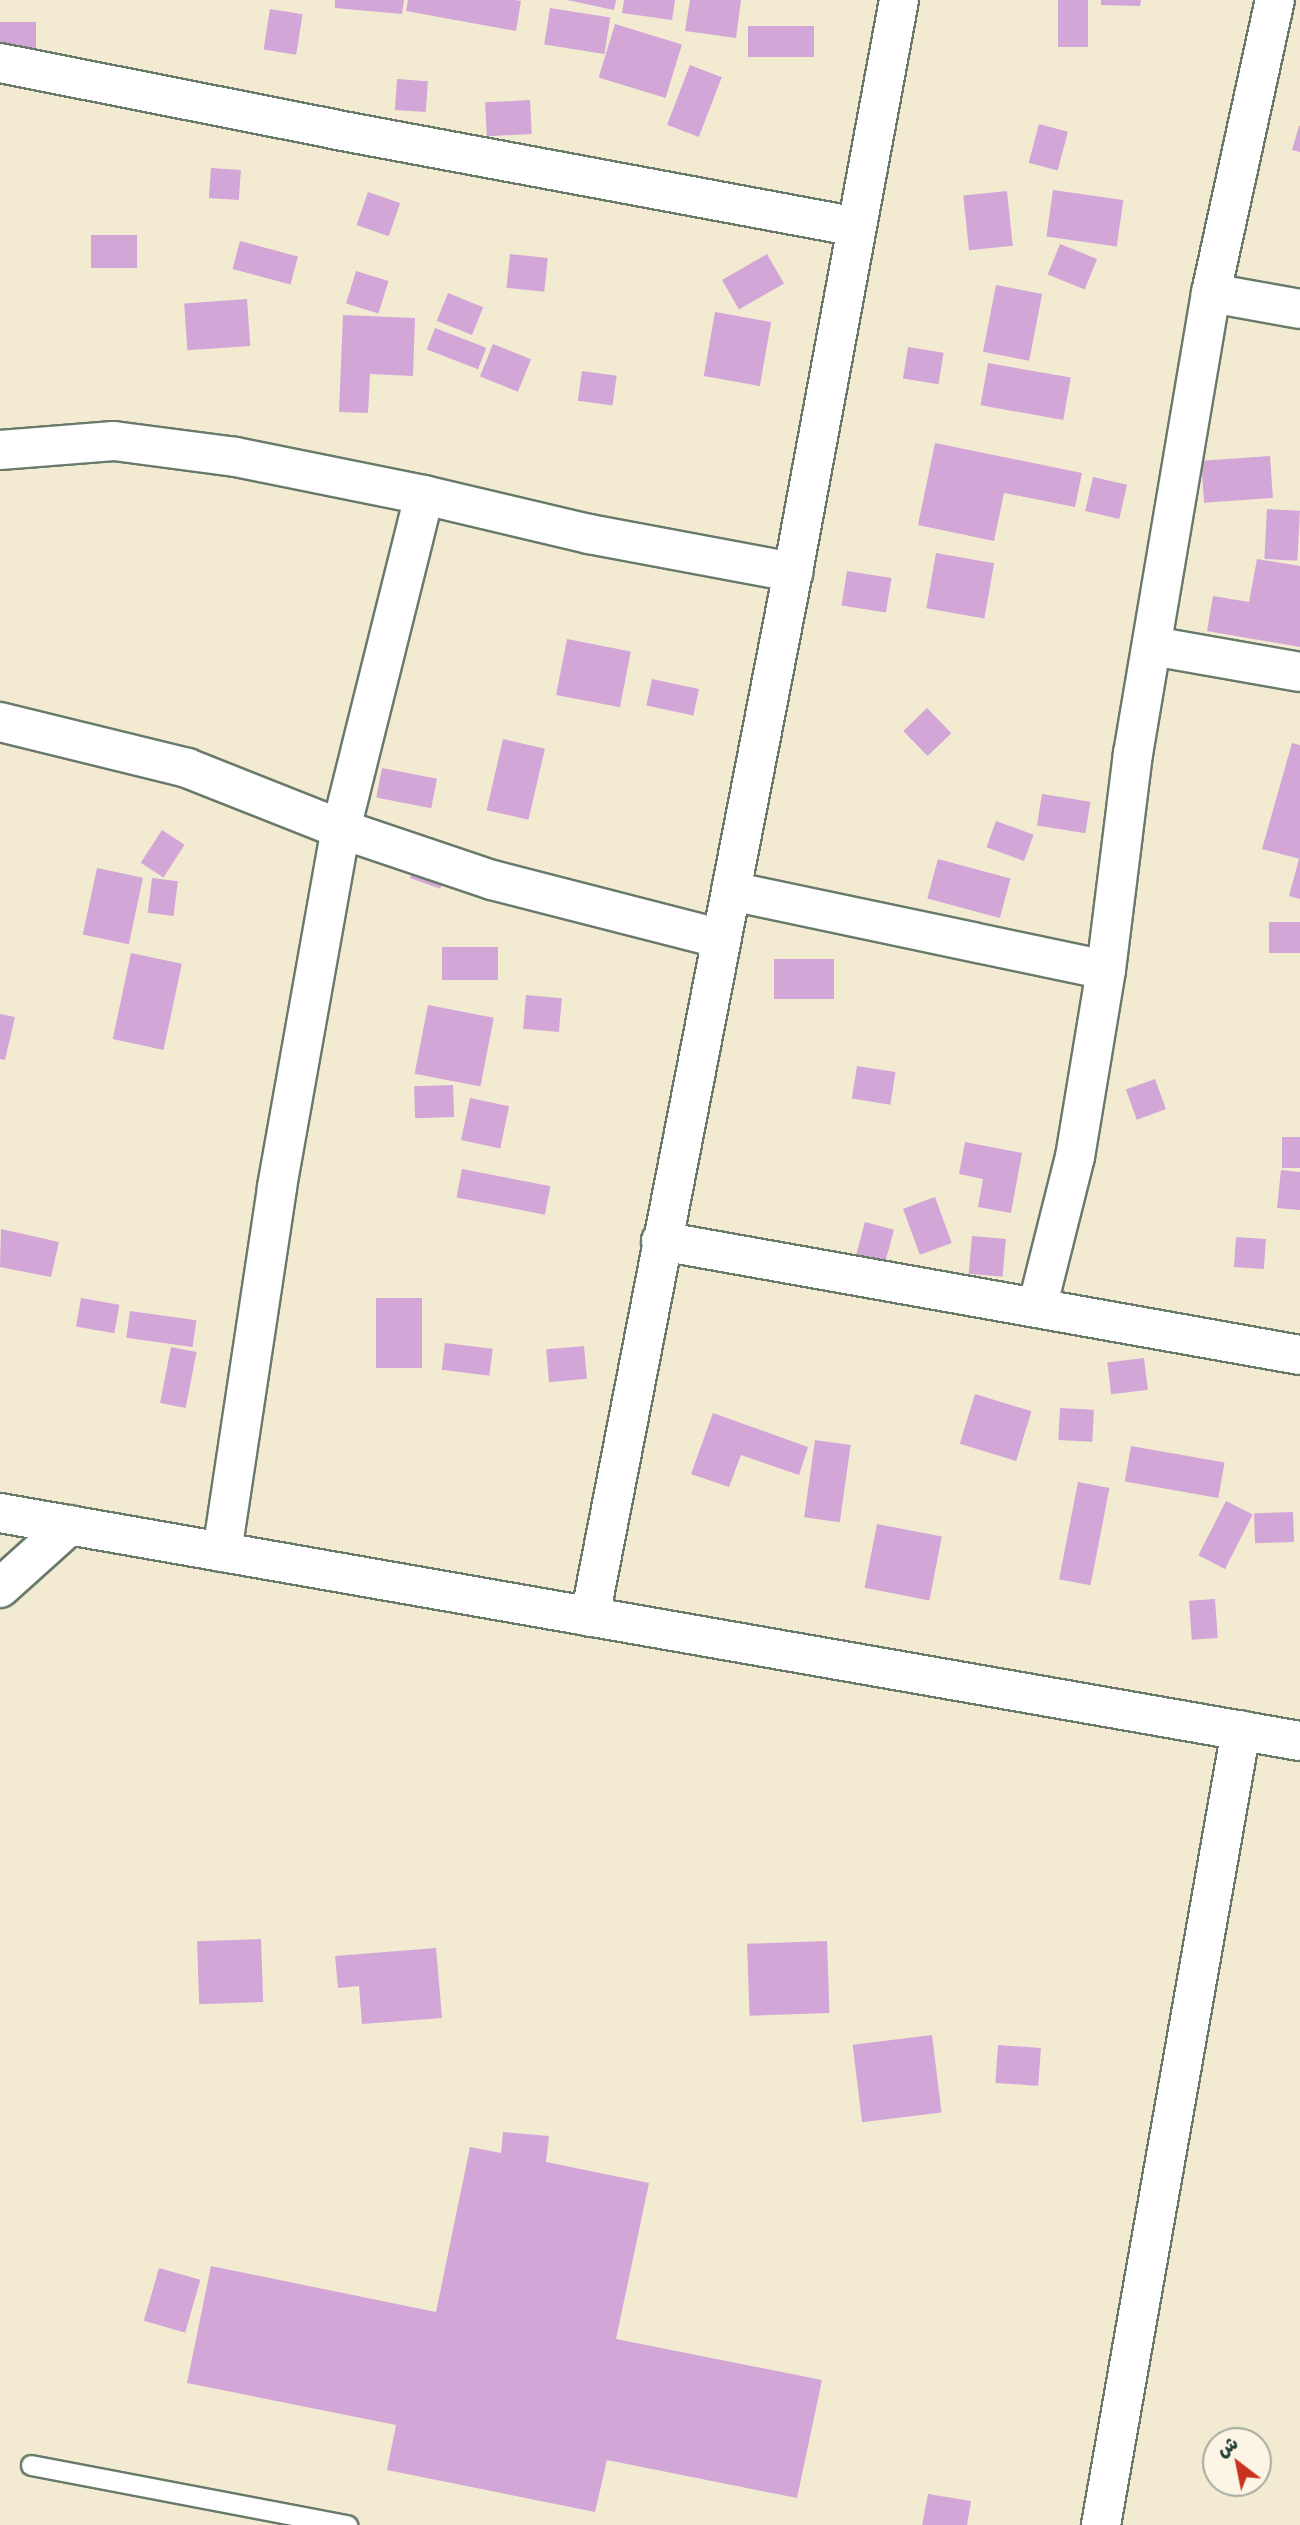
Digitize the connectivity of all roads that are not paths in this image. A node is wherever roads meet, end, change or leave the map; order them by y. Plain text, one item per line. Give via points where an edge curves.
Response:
1 (899, 0) edge
2 (1275, 0) edge
3 (0, 63) edge
4 (857, 226) junction
5 (1212, 293) junction
6 (1300, 309) edge
7 (0, 450) edge
8 (424, 495) junction
9 (793, 572) junction
10 (1153, 646) junction
11 (1300, 671) edge
12 (0, 722) edge
13 (341, 829) junction
14 (731, 891) junction
15 (721, 940) junction
16 (1106, 970) junction
17 (661, 1241) junction
18 (1037, 1308) junction
19 (1300, 1355) edge
20 (0, 1513) edge
21 (71, 1525) junction
22 (222, 1552) junction
23 (0, 1588) edge
24 (590, 1616) junction
25 (1241, 1730) junction
26 (1300, 1741) edge
27 (32, 2465) dead end
28 (347, 2525) edge
29 (1101, 2525) edge

1 - 4 street
2 - 5 street
3 - 4 street
4 - 9 street
5 - 6 street
5 - 10 street
7 - 8 street via 114,441 235,457
8 - 9 street via 589,534
8 - 13 street
9 - 14 street
10 - 11 street
10 - 16 street via 1119,854
12 - 13 street via 187,768
13 - 15 street via 492,880
13 - 22 street via 277,1187
14 - 15 street
14 - 16 street
15 - 17 street
16 - 18 street via 1075,1157
17 - 18 street
17 - 24 street
18 - 19 street
20 - 21 street
21 - 22 street
21 - 23 street
22 - 24 street
24 - 25 street
25 - 26 street
25 - 29 street
27 - 28 lane

